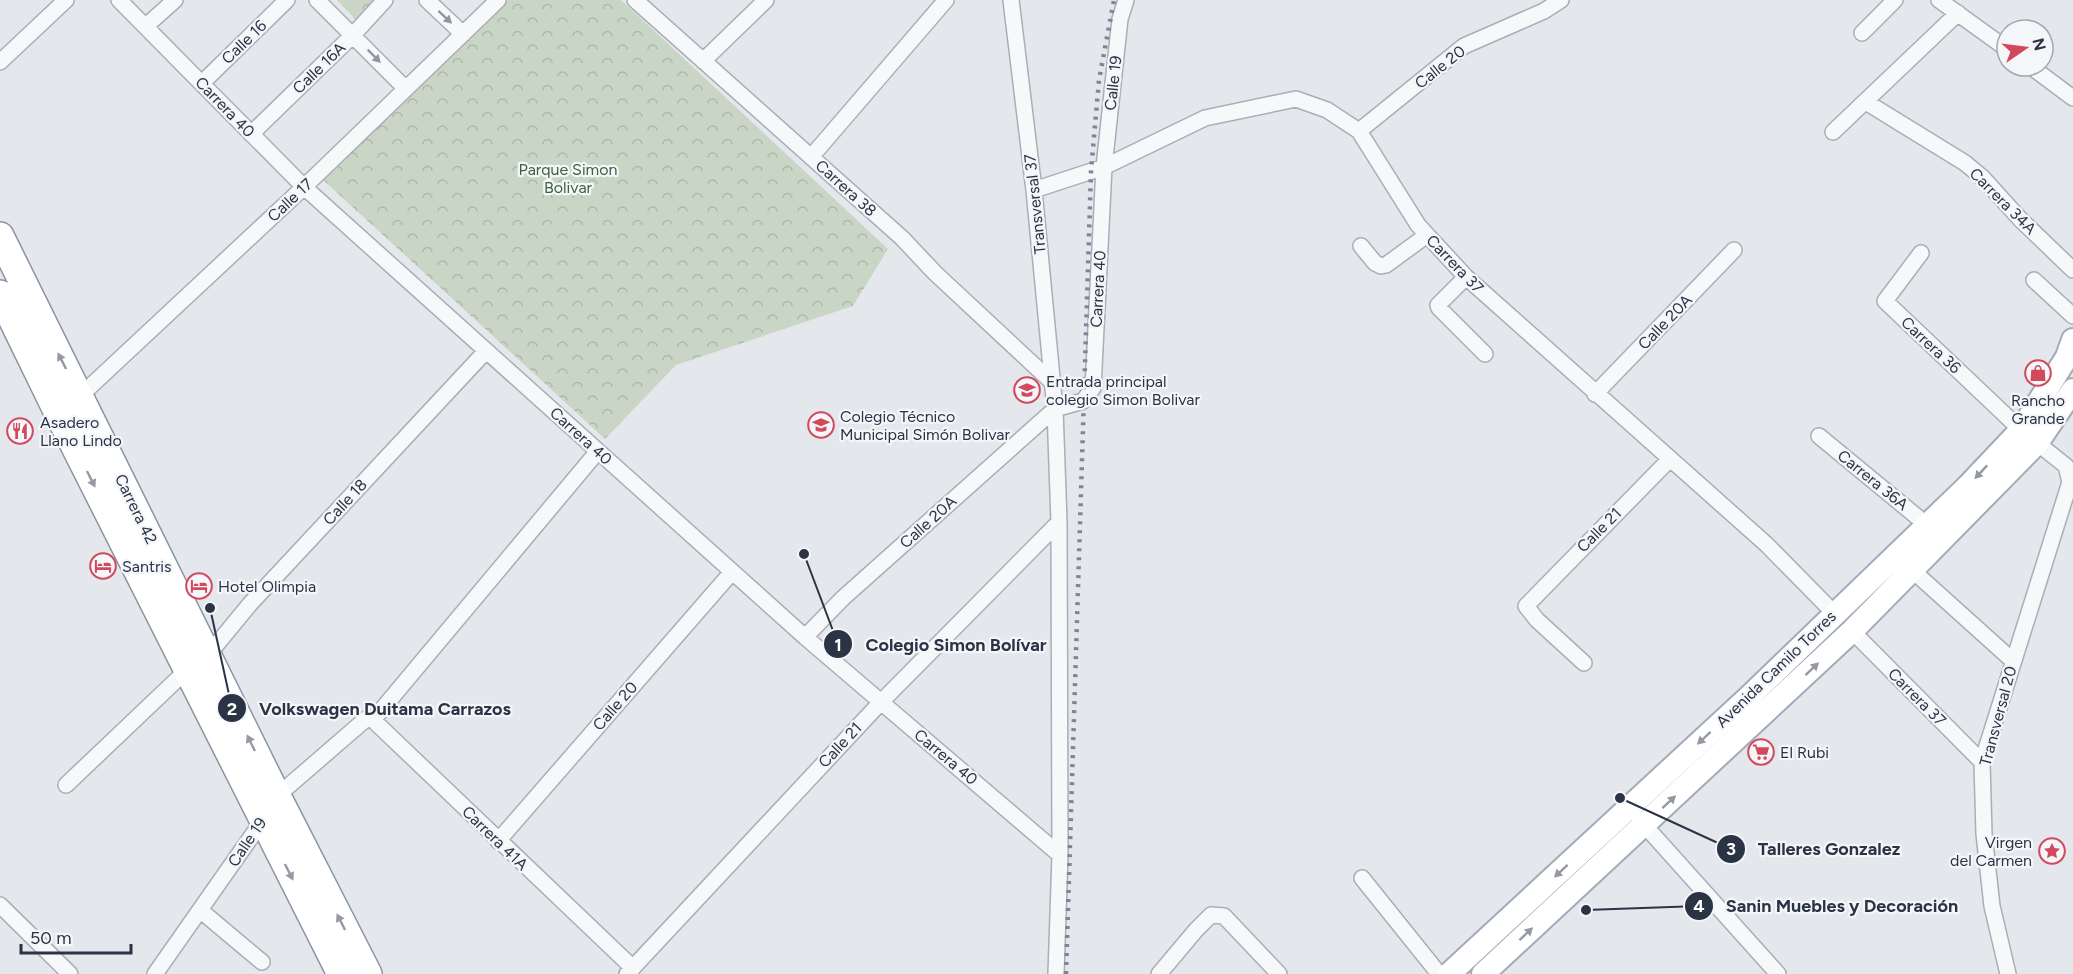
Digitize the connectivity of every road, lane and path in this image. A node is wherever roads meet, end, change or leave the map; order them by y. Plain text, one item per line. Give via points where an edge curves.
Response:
1 (66, 0) edge
2 (119, 0) edge
3 (175, 0) edge
4 (287, 0) edge
5 (317, 0) edge
6 (385, 0) edge
7 (427, 0) edge
8 (498, 0) edge
9 (635, 0) edge
10 (766, 0) edge
11 (946, 0) edge
12 (1011, 0) edge
13 (1126, 0) edge
14 (1561, 0) edge
15 (1895, 0) edge
16 (1939, 0) edge
17 (1958, 13) junction
18 (146, 26) junction
19 (1862, 33) dead end
20 (463, 34) junction
21 (353, 35) junction
22 (1995, 40) edge
23 (703, 60) junction
24 (0, 62) edge
25 (2046, 78) edge
26 (202, 83) junction
27 (406, 89) junction
28 (2073, 98) edge
29 (1866, 102) junction
30 (1359, 131) junction
31 (1833, 132) dead end
32 (251, 134) junction
33 (811, 157) junction
34 (1104, 167) junction
35 (304, 187) junction
36 (1034, 190) junction
37 (1427, 235) junction
38 (0, 236) edge
39 (1361, 246) dead end
40 (1734, 250) dead end
41 (1921, 253) dead end
42 (2073, 270) edge
43 (1466, 277) junction
44 (2034, 280) dead end
45 (0, 294) edge
46 (2073, 316) edge
47 (2073, 339) edge
48 (486, 351) junction
49 (1485, 354) dead end
50 (1052, 382) junction
51 (2073, 390) edge
52 (1595, 394) junction
53 (80, 396) junction
54 (1055, 409) junction
55 (1819, 436) dead end
56 (2029, 436) junction
57 (598, 451) junction
58 (1670, 459) junction
59 (2069, 460) edge
60 (1059, 522) junction
61 (1927, 525) junction
62 (1912, 570) junction
63 (732, 572) junction
64 (1834, 613) junction
65 (1852, 631) junction
66 (804, 637) junction
67 (2012, 660) junction
68 (198, 662) junction
69 (1584, 663) dead end
70 (881, 702) junction
71 (373, 720) junction
72 (1982, 762) junction
73 (66, 785) dead end
74 (277, 796) junction
75 (1630, 808) junction
76 (263, 820) junction
77 (1644, 825) junction
78 (498, 841) junction
79 (1060, 855) junction
80 (1362, 878) dead end
81 (0, 905) edge
82 (200, 910) junction
83 (262, 962) dead end
84 (630, 971) edge
85 (70, 974) edge
86 (155, 974) edge
87 (341, 974) edge
88 (368, 974) edge
89 (1056, 974) edge
90 (1159, 974) edge
91 (1279, 974) edge
92 (1439, 974) edge
93 (1449, 974) edge
94 (1483, 974) edge
95 (1778, 974) edge
96 (2008, 974) edge

1 - 24 street
2 - 18 street, Carrera 40
3 - 18 street
4 - 26 street, Calle 16
5 - 21 street
6 - 21 street, Calle 16A
7 -> 20 street
8 - 20 street, Calle 17
9 - 23 street, Carrera 38
10 - 23 street
11 - 33 street
12 - 36 street, Transversal 37
13 - 34 street, Calle 19 via 1120,19
14 - 30 street, Calle 20 via 1464,46
15 - 19 street
16 - 17 street
17 - 22 street
17 - 29 street
18 - 26 street, Carrera 40
20 - 27 street, Calle 17
21 -> 27 street
21 - 32 street, Calle 16A
23 - 33 street, Carrera 38
25 - 28 street
26 - 32 street, Carrera 40
27 - 35 street, Calle 17
29 - 31 street
29 - 42 street, Carrera 34A via 1974,170
30 - 34 street, Carrera 37 via 1328,110 1296,99 1205,118
30 - 37 street, Carrera 37
32 - 35 street, Carrera 40
33 - 50 street, Carrera 38
34 - 36 street, Carrera 37
34 - 54 street, Carrera 40 via 1093,388 1083,400
35 - 48 street, Carrera 40
35 - 53 street, Calle 17
36 - 50 street, Transversal 37
37 - 39 street via 1381,266
37 - 43 street, Carrera 37
53 -> 38 highway, Carrera 42
40 - 52 street, Calle 20A
41 - 56 street, Carrera 36 via 1885,301
43 - 49 street via 1438,304
43 - 52 street, Carrera 37
44 - 46 street
45 -> 68 highway, Carrera 42
47 - 56 main road, Avenida Camilo Torres
48 - 57 street, Carrera 40
48 - 68 street, Calle 18
50 - 54 street, Transversal 37
51 - 56 main road, Avenida Camilo Torres
52 - 58 street, Carrera 37
53 - 68 highway, Carrera 42
54 - 60 street
54 - 66 street, Calle 20A via 843,597
55 - 61 street, Carrera 36A
56 - 59 street, Transversal 20
56 -> 61 main road, Avenida Camilo Torres
56 - 62 main road, Avenida Camilo Torres
57 - 63 street, Carrera 40
57 - 71 street
58 - 64 street, Carrera 37 via 1766,544
58 - 69 street, Calle 21 via 1526,606
59 - 67 street, Transversal 20 via 2070,482
60 - 70 street, Calle 21
60 - 79 street
61 - 64 main road, Avenida Camilo Torres
62 - 65 main road, Avenida Camilo Torres
62 - 67 street
63 - 66 street, Carrera 40
63 - 78 street, Calle 20
64 -> 75 main road, Avenida Camilo Torres
65 - 72 street, Carrera 37
77 -> 65 main road, Avenida Camilo Torres
66 - 70 street, Carrera 40
67 - 72 street, Transversal 20
68 - 73 street, Calle 18
74 -> 68 highway, Carrera 42
68 - 76 highway, Carrera 42
70 - 79 street, Carrera 40
70 - 84 street, Calle 21
71 - 74 street, Calle 19 via 366,719 356,726
71 - 78 street, Carrera 41A
72 - 96 street, Transversal 20 via 1992,906
74 - 76 street, Calle 19
88 -> 74 highway, Carrera 42
75 - 77 street
75 -> 93 main road, Avenida Camilo Torres
76 - 82 street, Calle 19
76 -> 87 highway, Carrera 42
94 -> 77 main road, Avenida Camilo Torres
77 - 95 street
78 - 84 street, Carrera 41A
79 - 89 street
80 - 92 street
81 - 85 street
82 - 83 street
82 - 86 street, Calle 19
90 - 91 street via 1211,915 1224,916

